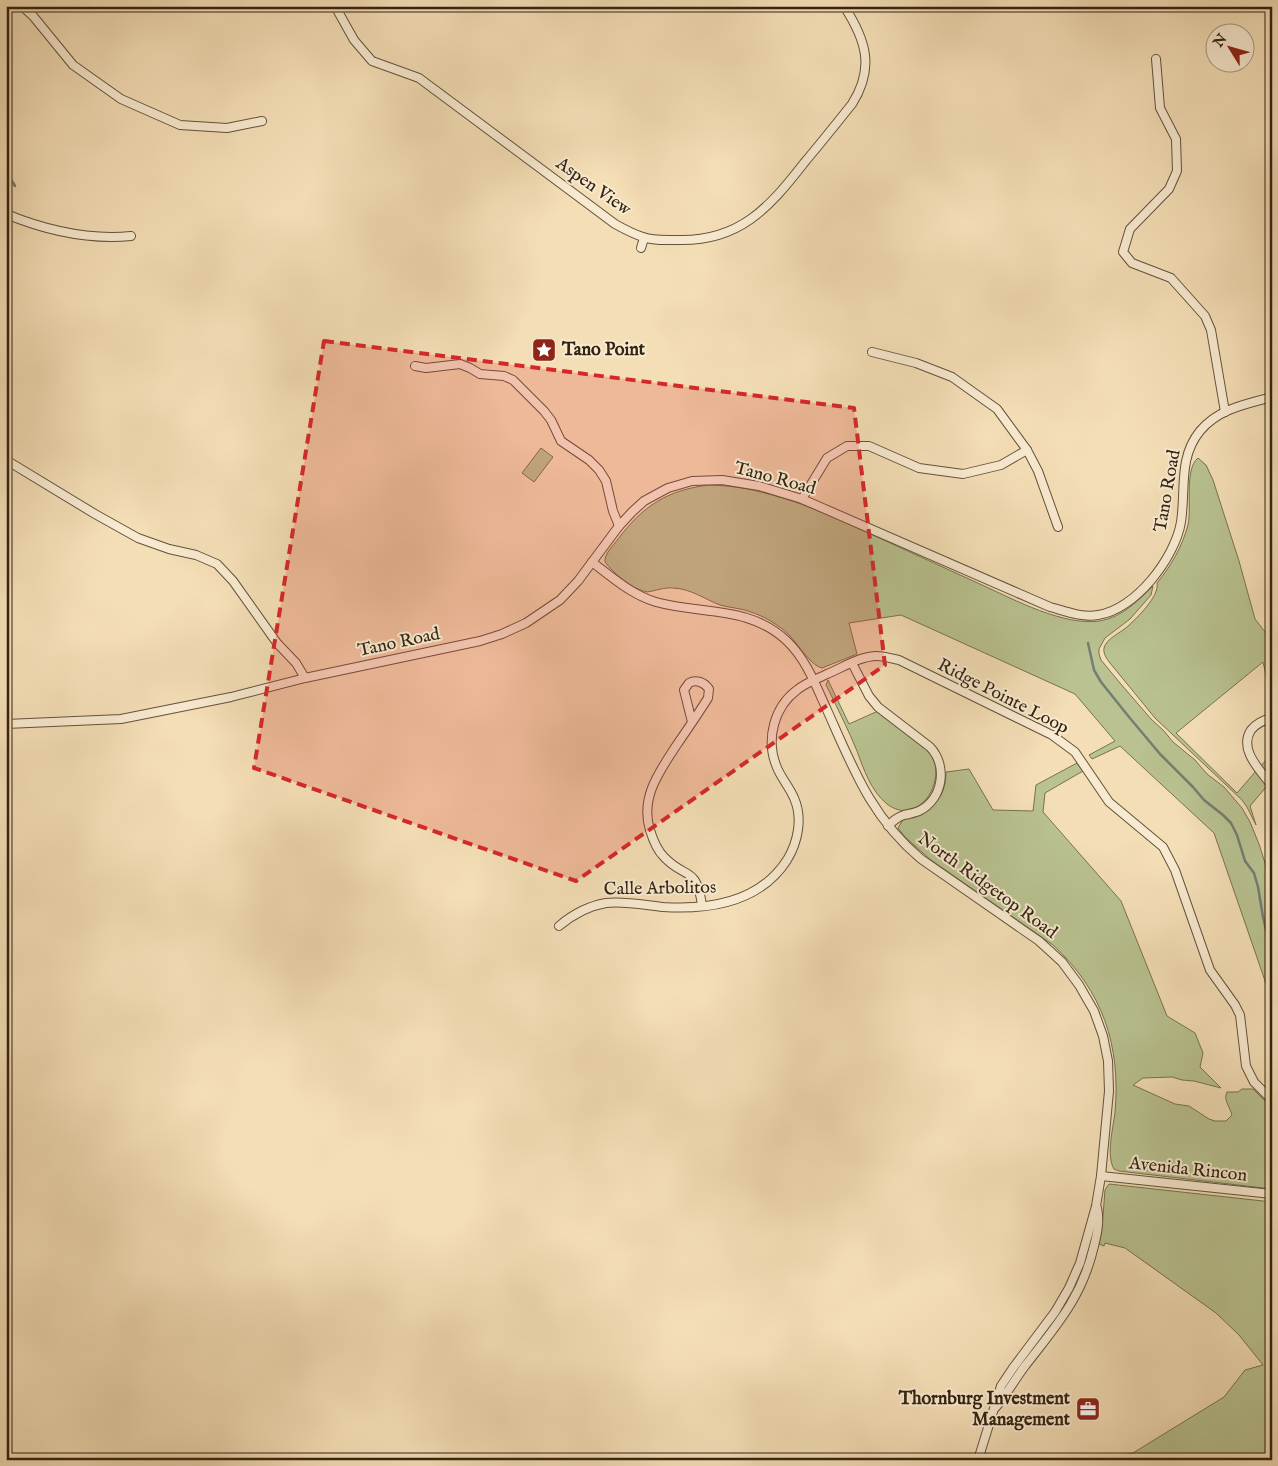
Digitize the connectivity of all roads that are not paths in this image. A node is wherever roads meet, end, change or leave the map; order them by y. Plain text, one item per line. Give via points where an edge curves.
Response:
1 (22, 6) edge
2 (335, 6) edge
3 (844, 6) edge
4 (1156, 59) dead end
5 (262, 121) dead end
6 (6, 214) edge
7 (131, 236) dead end
8 (644, 238) junction
9 (641, 248) dead end
10 (872, 352) dead end
11 (414, 366) dead end
12 (1272, 397) edge
13 (1225, 412) junction
14 (1027, 450) junction
15 (6, 460) edge
16 (802, 499) junction
17 (619, 526) junction
18 (1058, 527) dead end
19 (592, 562) junction
20 (852, 663) junction
21 (305, 678) junction
22 (813, 680) junction
23 (1272, 718) edge
24 (692, 722) junction
25 (6, 724) edge
26 (1272, 786) edge
27 (888, 826) junction
28 (702, 905) junction
29 (559, 926) dead end
30 (1272, 1100) edge
31 (1101, 1176) junction
32 (1272, 1194) edge
33 (978, 1460) edge

1 - 5 street via 73,65 121,99 180,125 227,128
2 - 8 street, Aspen View via 354,40 372,61 418,78 615,224
3 - 8 street, Aspen View via 860,32 866,53 864,78 852,104 778,197 754,218 714,236 683,240
4 - 13 street via 1160,108 1176,139 1177,170 1169,190 1130,228 1123,252 1132,263 1171,278 1205,316 1211,330
6 - 7 street via 59,231 113,238
8 - 9 street
10 - 14 street via 916,363 952,378 997,409
11 - 17 street via 426,368 460,364 480,374 513,380 544,411 561,441 599,470 606,481 612,511
12 - 13 street, Tano Road
13 - 16 street, Tano Road via 1206,424 1189,449 1184,471 1181,522 1168,556 1151,580 1130,600 1116,610 1100,615 1076,614 1050,607
14 - 16 street via 1001,465 963,474 919,468 869,446 847,446 827,458
14 - 18 street via 1038,470
15 - 21 street via 138,538 216,564 233,581
16 - 17 street, Tano Road via 727,480 692,481 668,488 644,501
17 - 19 street, Tano Road
19 - 21 street, Tano Road via 560,600 536,618 502,634
19 - 22 street, North Ridgetop Road via 647,599 668,605 732,613 762,624 781,636 794,650
20 - 22 street, Ridge Pointe Loop
20 - 27 street via 874,703 930,747 942,771 933,798 919,811 900,816
20 - 30 street, Ridge Pointe Loop via 878,656 899,660 1052,736 1075,752 1109,802 1163,847 1175,870 1210,970 1240,1015 1246,1066 1254,1082
21 - 25 street, Tano Road via 121,719
22 - 27 street, North Ridgetop Road via 862,788
22 - 28 street, Calle Arbolitos via 798,689 782,706 771,739 776,765 797,807 798,829 792,850 773,878 753,892 732,901
23 - 26 street via 1256,725 1246,742 1250,755
24 - 24 street via 709,695 707,686 697,681 689,683 684,690
24 - 28 street via 654,782 647,811 655,844 668,861 696,880
27 - 31 street, North Ridgetop Road via 921,859 1051,951 1080,984 1099,1024 1108,1061 1109,1091
28 - 29 street, Calle Arbolitos via 606,903 581,911
31 - 32 street, Avenida Rincon
31 - 33 street, North Ridgetop Road via 1080,1263 1048,1322 1006,1378

